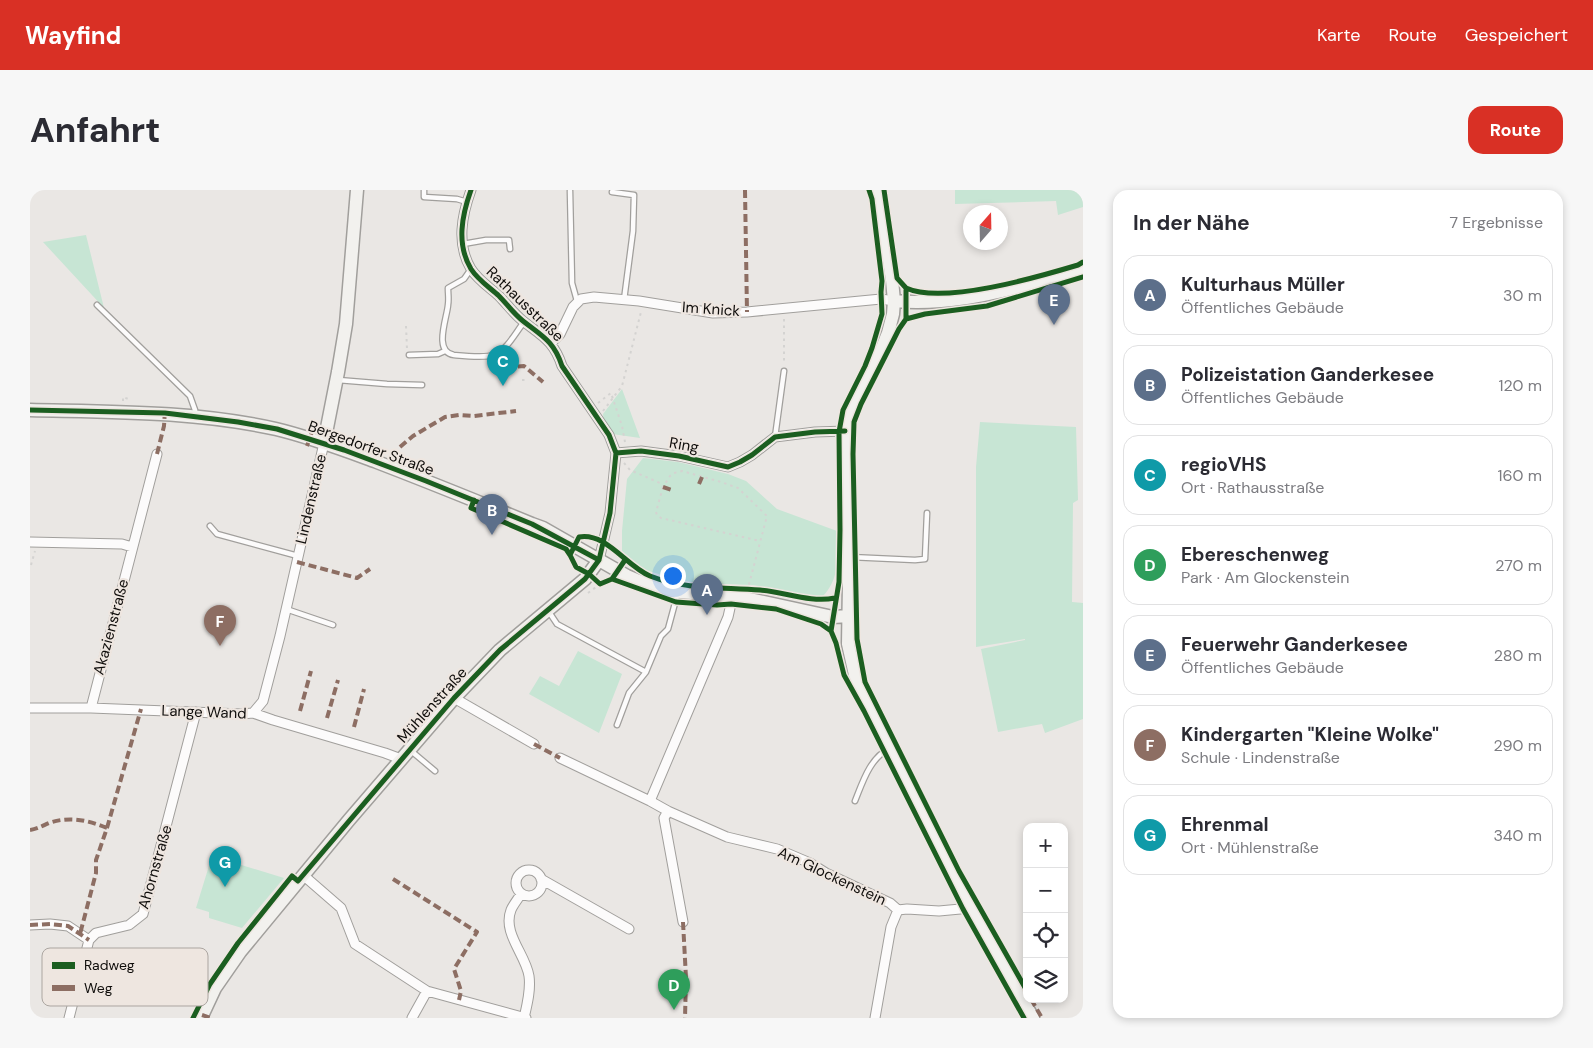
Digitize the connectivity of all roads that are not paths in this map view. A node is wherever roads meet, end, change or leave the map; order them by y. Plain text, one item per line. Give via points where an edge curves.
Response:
1 (357, 190) edge
2 (424, 190) edge
3 (471, 190) edge
4 (878, 190) edge
5 (570, 191) edge
6 (612, 192) dead end
7 (467, 202) junction
8 (462, 244) junction
9 (510, 249) dead end
10 (471, 269) junction
11 (1083, 269) edge
12 (624, 300) junction
13 (894, 301) junction
14 (578, 303) junction
15 (98, 305) dead end
16 (524, 322) junction
17 (551, 343) junction
18 (445, 352) junction
19 (409, 355) road end
20 (784, 371) road end
21 (337, 379) junction
22 (422, 385) dead end
23 (30, 410) edge
24 (195, 416) junction
25 (846, 431) junction
26 (775, 437) junction
27 (324, 443) junction
28 (616, 453) junction
29 (157, 454) dead end
30 (927, 513) dead end
31 (210, 526) dead end
32 (33, 542) edge
33 (132, 547) junction
34 (298, 556) junction
35 (849, 558) junction
36 (599, 560) junction
37 (678, 592) junction
38 (731, 596) junction
39 (286, 609) junction
40 (548, 611) junction
41 (849, 616) junction
42 (333, 625) dead end
43 (646, 672) junction
44 (454, 698) junction
45 (30, 708) edge
46 (91, 708) junction
47 (196, 712) junction
48 (252, 713) junction
49 (616, 725) dead end
50 (534, 744) dead end
51 (890, 748) junction
52 (409, 749) junction
53 (560, 758) dead end
54 (401, 759) junction
55 (435, 771) dead end
56 (650, 801) junction
57 (855, 801) dead end
58 (668, 811) junction
59 (303, 875) junction
60 (541, 879) junction
61 (521, 894) junction
62 (971, 908) junction
63 (898, 910) junction
64 (683, 922) dead end
65 (30, 925) edge
66 (629, 929) dead end
67 (88, 940) junction
68 (86, 948) edge
69 (428, 991) junction
70 (208, 1001) edge
71 (205, 1006) edge
72 (199, 1017) edge
73 (412, 1018) edge
74 (525, 1018) edge
75 (875, 1018) edge
76 (1033, 1018) edge

1 - 21 street, Lindenstraße via 346,324
2 - 7 lane via 424,197
3 - 7 street, Rathausstraße
4 - 13 street via 891,250
5 - 14 lane via 572,284
6 - 12 lane via 634,195 634,231
7 - 8 street, Rathausstraße via 462,218
8 - 9 lane via 509,240
8 - 10 street, Rathausstraße
10 - 16 street, Rathausstraße
10 - 18 lane via 448,288 443,330
11 - 13 street via 1070,275 963,299 952,295 912,302
12 - 13 street, Im Knick via 713,313 881,299
12 - 14 street, Im Knick via 594,296
13 - 25 street via 888,333 852,405
14 - 17 street
15 - 24 lane via 190,396
16 - 17 street, Rathausstraße
16 - 18 lane via 496,354 454,356
17 - 28 street, Rathausstraße via 562,366 609,435
18 - 19 lane
20 - 26 lane
21 - 22 lane
21 - 27 street, Lindenstraße
23 - 24 street, Bergedorfer Straße
24 - 27 street, Bergedorfer Straße via 278,429
25 - 26 street
25 - 35 street
26 - 28 street, Ring via 752,455 728,466 641,451
27 - 34 street, Lindenstraße
27 - 36 street, Bergedorfer Straße via 544,528
28 - 36 street via 610,513
29 - 33 street, Akazienstraße
30 - 35 lane via 925,559
31 - 34 lane via 217,534
32 - 33 street
33 - 46 street, Akazienstraße
34 - 39 street, Lindenstraße
35 - 41 street
36 - 37 street via 648,585
36 - 40 street, Mühlenstraße via 585,580
37 - 38 street
37 - 43 lane via 668,629 661,636
38 - 41 street via 827,616
38 - 56 street via 728,617
39 - 42 lane
39 - 48 street, Lindenstraße via 264,702
40 - 43 lane via 557,624
40 - 44 street, Mühlenstraße via 500,650
41 - 51 street via 848,644 855,674
43 - 49 lane via 629,694
44 - 50 street
44 - 52 street, Mühlenstraße
45 - 46 street, Lange Wand
46 - 47 street, Lange Wand
47 - 48 street, Lange Wand
47 - 67 street, Ahornstraße via 143,914 129,925 96,933
48 - 54 street, Lange Wand
51 - 57 lane via 880,753 866,773
51 - 62 street
52 - 54 street, Mühlenstraße
52 - 55 lane
53 - 56 street, Am Glockenstein
54 - 59 street, Mühlenstraße
56 - 58 street, Am Glockenstein
58 - 63 street, Am Glockenstein via 727,837 802,860 890,903
58 - 64 street via 664,818
59 - 69 street via 341,908 355,944
59 - 70 street, Mühlenstraße via 240,952
60 - 61 street via 537,894
60 - 61 street via 535,872 523,872 516,882
60 - 66 street
61 - 74 street via 509,916 510,928 529,976
62 - 63 street, Am Glockenstein
62 - 76 street
63 - 75 street via 891,927
65 - 67 street via 68,926
67 - 68 street
69 - 73 street
69 - 74 street
71 - 72 street, Mühlenstraße

